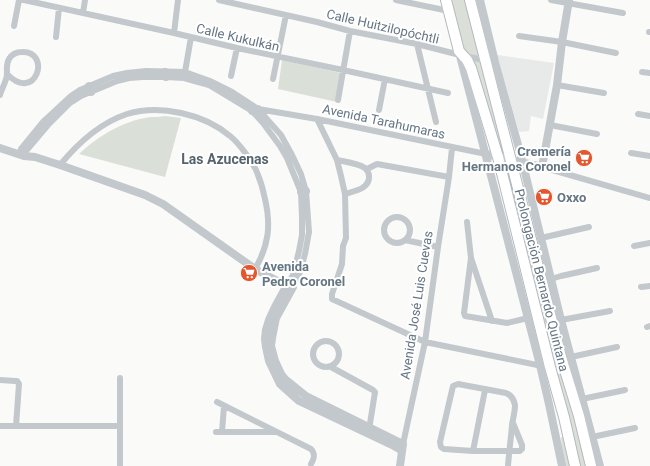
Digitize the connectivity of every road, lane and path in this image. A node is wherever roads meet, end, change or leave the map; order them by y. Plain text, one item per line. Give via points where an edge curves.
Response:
1 (19, 0) edge
2 (24, 0) edge
3 (85, 0) edge
4 (178, 0) edge
5 (219, 0) edge
6 (396, 0) edge
7 (446, 0) edge
8 (470, 0) edge
9 (480, 0) edge
10 (551, 0) edge
11 (569, 2) edge
12 (59, 8) junction
13 (449, 11) junction
14 (83, 13) junction
15 (623, 13) dead end
16 (286, 15) junction
17 (14, 26) dead end
18 (350, 31) junction
19 (174, 33) junction
20 (520, 36) dead end
21 (56, 37) dead end
22 (191, 37) junction
23 (562, 42) junction
24 (417, 44) junction
25 (236, 48) junction
26 (616, 53) dead end
27 (461, 54) junction
28 (278, 57) junction
29 (490, 61) junction
30 (343, 70) junction
31 (185, 72) junction
32 (642, 72) dead end
33 (650, 73) edge
34 (7, 74) junction
35 (165, 74) junction
36 (231, 76) dead end
37 (273, 79) dead end
38 (385, 79) junction
39 (556, 84) junction
40 (427, 89) junction
41 (448, 93) dead end
42 (604, 93) dead end
43 (0, 95) edge
44 (338, 100) dead end
45 (255, 110) junction
46 (380, 110) dead end
47 (638, 114) dead end
48 (650, 116) edge
49 (317, 119) junction
50 (436, 122) dead end
51 (550, 125) junction
52 (597, 134) dead end
53 (0, 142) edge
54 (0, 148) edge
55 (452, 148) junction
56 (23, 153) junction
57 (631, 153) dead end
58 (486, 154) junction
59 (650, 156) edge
60 (498, 157) junction
61 (337, 160) junction
62 (511, 160) junction
63 (523, 163) junction
64 (60, 165) junction
65 (542, 167) junction
66 (367, 169) junction
67 (449, 177) junction
68 (345, 194) junction
69 (650, 198) edge
70 (467, 222) dead end
71 (589, 227) dead end
72 (541, 238) junction
73 (405, 240) junction
74 (650, 243) edge
75 (634, 246) dead end
76 (438, 247) junction
77 (471, 258) junction
78 (597, 268) dead end
79 (255, 269) junction
80 (551, 279) junction
81 (290, 286) junction
82 (650, 286) edge
83 (641, 287) dead end
84 (610, 311) dead end
85 (528, 318) junction
86 (561, 320) junction
87 (492, 321) junction
88 (425, 342) junction
89 (616, 347) dead end
90 (571, 357) junction
91 (545, 366) junction
92 (331, 367) junction
93 (120, 378) dead end
94 (0, 380) edge
95 (485, 390) junction
96 (625, 390) dead end
97 (582, 399) junction
98 (217, 402) dead end
99 (224, 406) junction
100 (513, 423) junction
101 (0, 426) edge
102 (16, 426) junction
103 (120, 426) junction
104 (635, 428) dead end
105 (369, 431) junction
106 (278, 432) junction
107 (592, 437) junction
108 (402, 447) junction
109 (473, 451) junction
110 (509, 452) junction
111 (311, 465) edge
112 (120, 466) edge
113 (400, 466) edge
114 (508, 466) edge
115 (562, 466) edge
116 (575, 466) edge
117 (590, 466) edge
118 (600, 466) edge

1 - 17 street
2 - 12 street, Calle Kukulkán
3 - 14 street
4 - 19 street
5 - 16 street, Calle Huitzilopóchtli
6 - 13 street
7 - 13 main road, Prolongación Bernardo Quintana
8 - 29 main road, Prolongación Bernardo Quintana
9 - 29 street, Prolongación Bernardo Quintana
10 - 11 street
11 - 15 street
11 - 23 street
12 - 14 street, Calle Kukulkán
12 - 21 street
13 - 27 main road, Prolongación Bernardo Quintana
14 - 19 street, Calle Kukulkán
16 - 18 street, Calle Huitzilopóchtli
16 - 28 street
18 - 24 street, Calle Huitzilopóchtli
18 - 30 street
19 - 22 street, Calle Kukulkán
20 - 23 street
22 - 25 street, Calle Kukulkán
22 - 31 street
23 - 26 street
23 - 39 street
24 - 27 street, Calle Huitzilopóchtli
24 - 40 street
25 - 28 street, Calle Kukulkán
25 - 36 street
27 - 29 street, Calle Huitzilopóchtli
27 - 58 street, Prolongación Bernardo Quintana
27 - 60 main road, Prolongación Bernardo Quintana via 471,68
28 - 30 street, Calle Kukulkán
28 - 37 street
29 - 62 main road, Prolongación Bernardo Quintana
29 - 63 street, Prolongación Bernardo Quintana
30 - 38 street, Calle Kukulkán
30 - 44 street
31 - 35 street
31 - 45 street via 232,92
32 - 33 street
34 - 34 street via 13,80 25,83 36,77 39,65 32,54 20,52 10,58
34 - 43 street
35 - 45 street via 210,85
35 - 56 street via 146,71 113,76 70,103
38 - 40 street, Calle Kukulkán
38 - 46 street
39 - 42 street
39 - 51 street
40 - 41 street, Calle Kukulkán
40 - 50 street
45 - 49 street, Avenida Tarahumaras
45 - 81 street via 280,146 304,192 309,222 308,235 300,272
47 - 48 street
49 - 55 street, Avenida Tarahumaras
49 - 61 street
51 - 52 street
51 - 65 street
53 - 56 street
54 - 56 street
55 - 58 street, Avenida Tarahumaras
55 - 67 street, Avenida José Luis Cuevas
56 - 64 street
57 - 59 street
58 - 60 street, Avenida Tarahumaras
58 - 85 street, Prolongación Bernardo Quintana
60 - 62 street, Avenida Tarahumaras
60 - 91 main road, Prolongación Bernardo Quintana
61 - 66 street
61 - 68 street
62 - 63 street, Avenida Tarahumaras
62 - 117 main road, Prolongación Bernardo Quintana
63 - 65 street, Avenida Tarahumaras
63 - 72 street, Prolongación Bernardo Quintana
64 - 79 street via 159,202
64 - 79 street via 92,133 126,114 154,110 174,111 209,123 238,144 256,170 263,189 268,231 264,252
65 - 69 street, Avenida Tarahumaras
66 - 67 street via 377,164
66 - 68 street via 370,177 365,186
67 - 76 street, Avenida José Luis Cuevas
68 - 88 street via 346,236 342,264 332,298
70 - 77 street
71 - 72 street
72 - 80 street, Prolongación Bernardo Quintana
73 - 73 street via 410,233 407,221 395,217 385,224 386,237 397,243
73 - 76 street
74 - 75 street
76 - 88 street, Avenida José Luis Cuevas
77 - 87 street
77 - 87 street via 464,314 467,317
78 - 80 street
79 - 81 street
80 - 86 street, Prolongación Bernardo Quintana
81 - 105 street via 276,318 269,347 279,376 306,396
82 - 83 street
84 - 86 street
85 - 87 street via 507,323
85 - 91 street, Prolongación Bernardo Quintana
86 - 90 street, Prolongación Bernardo Quintana
88 - 91 street
88 - 108 street, Avenida José Luis Cuevas
89 - 90 street
90 - 97 street, Prolongación Bernardo Quintana
91 - 115 street, Prolongación Bernardo Quintana via 549,404
91 - 116 main road, Prolongación Bernardo Quintana via 564,417
92 - 92 street via 337,362 340,354 337,346 326,341 316,347 313,352 314,360 323,367
92 - 105 street via 376,392
93 - 103 street
94 - 102 street via 13,380 18,383
95 - 100 street via 510,395 515,407
95 - 109 street
95 - 109 street via 458,384 452,386 440,442 441,447 446,450
96 - 97 street
97 - 107 street, Prolongación Bernardo Quintana
98 - 99 street
99 - 106 street
99 - 106 street via 219,432
100 - 110 street
100 - 110 street via 522,449
101 - 102 street
102 - 103 street
103 - 112 street
104 - 107 street
105 - 108 street
106 - 111 street via 309,447
107 - 118 street, Prolongación Bernardo Quintana
108 - 113 street, Avenida José Luis Cuevas
109 - 110 street
110 - 114 street

